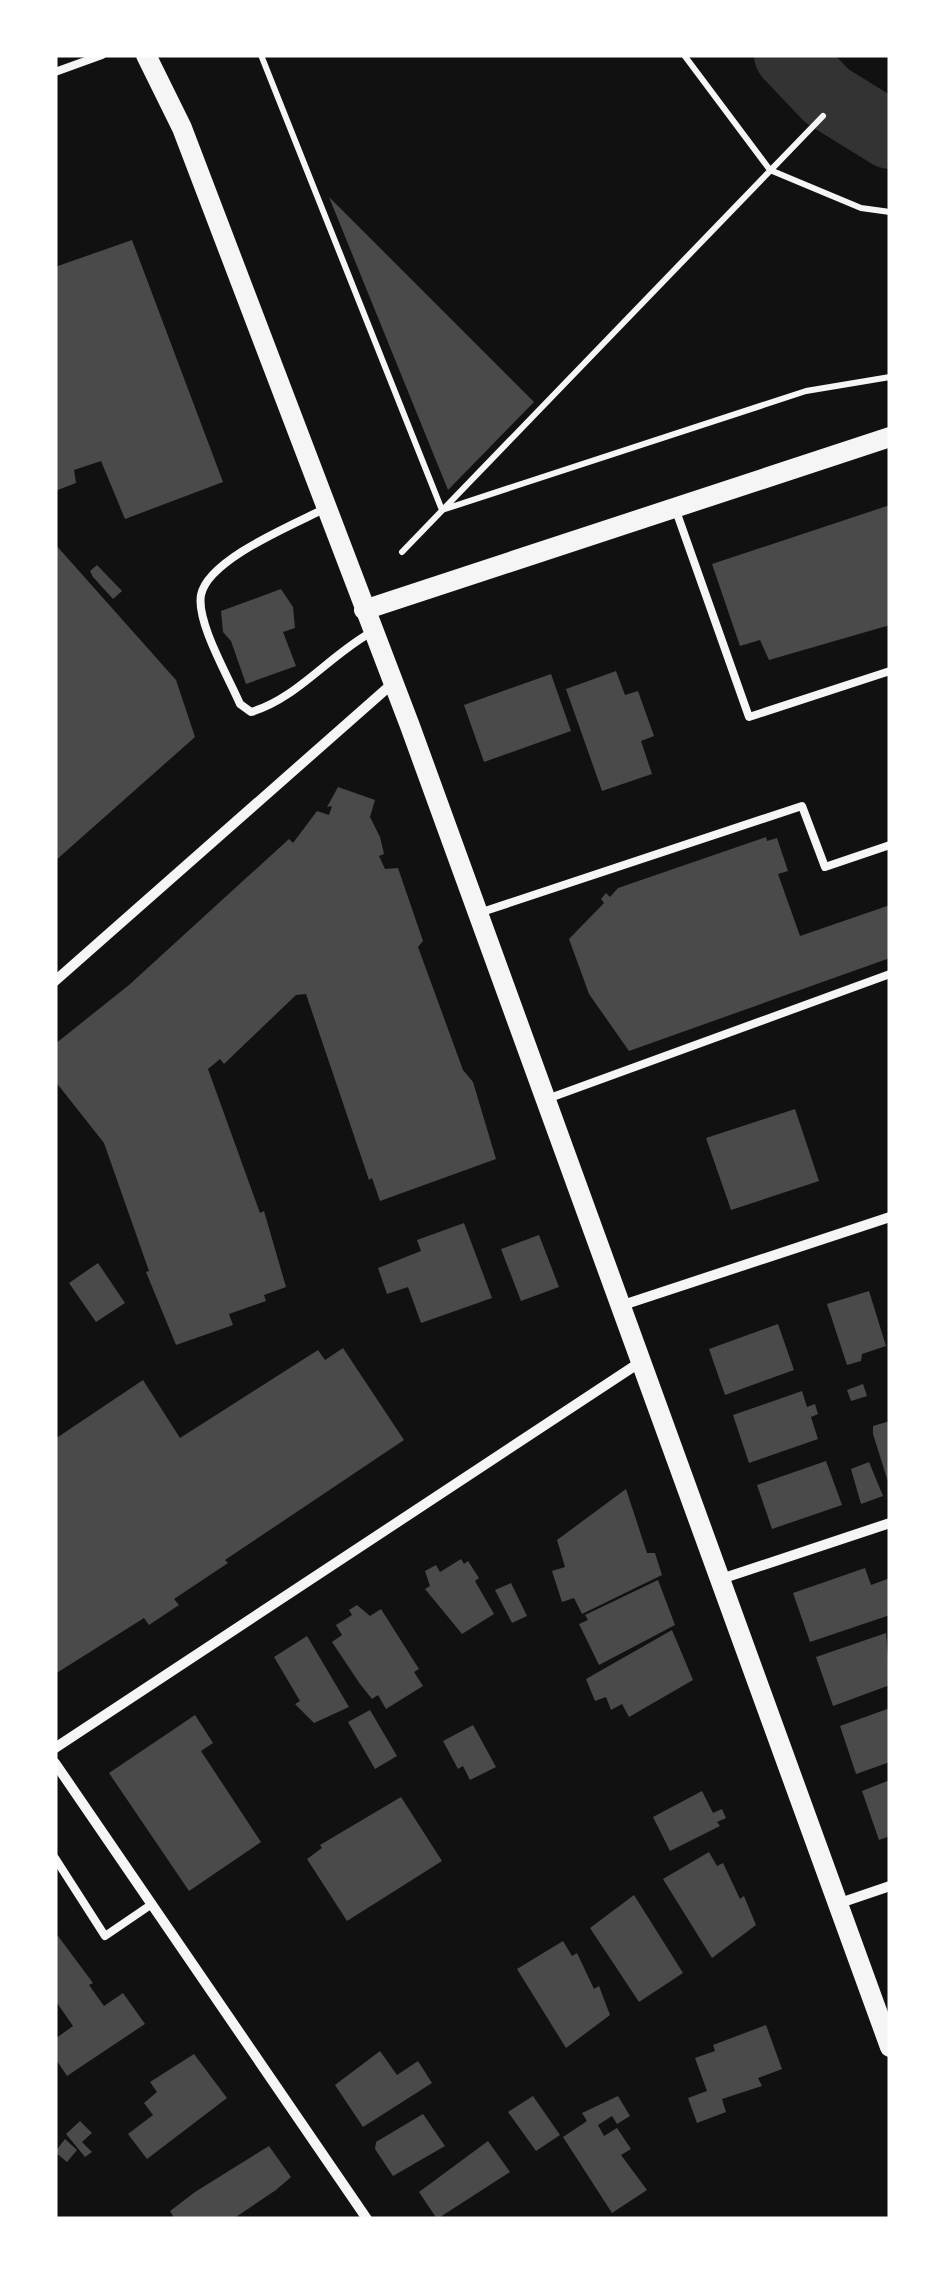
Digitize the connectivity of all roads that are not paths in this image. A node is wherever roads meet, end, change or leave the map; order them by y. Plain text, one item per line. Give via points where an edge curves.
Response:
1 (102, 55) edge
2 (146, 55) edge
3 (55, 72) edge
4 (890, 437) edge
5 (326, 508) junction
6 (675, 508) junction
7 (364, 610) junction
8 (373, 631) junction
9 (890, 671) edge
10 (394, 683) junction
11 (890, 845) edge
12 (478, 912) junction
13 (890, 974) edge
14 (55, 980) edge
15 (547, 1098) junction
16 (890, 1217) edge
17 (623, 1305) junction
18 (643, 1360) junction
19 (890, 1523) edge
20 (721, 1578) junction
21 (55, 1748) edge
22 (55, 1763) edge
23 (55, 1858) edge
24 (890, 1886) edge
25 (840, 1903) junction
26 (152, 1904) junction
27 (890, 2047) edge
28 (367, 2219) edge

1 - 3 lane
2 - 5 main road via 182,128
4 - 6 main road
5 - 7 main road
5 - 8 lane via 211,575 201,596 207,630 240,704 251,712 274,705 332,655
6 - 7 main road
6 - 9 lane via 750,718
7 - 8 main road
8 - 10 main road
10 - 12 main road
10 - 14 street
11 - 12 lane via 824,867 802,806
12 - 15 main road
13 - 15 lane
15 - 17 main road
16 - 17 street
17 - 18 main road
18 - 20 main road
18 - 21 street
19 - 20 street
20 - 25 main road
22 - 26 street
23 - 26 lane via 105,1936
24 - 25 street
25 - 27 main road
26 - 28 street

